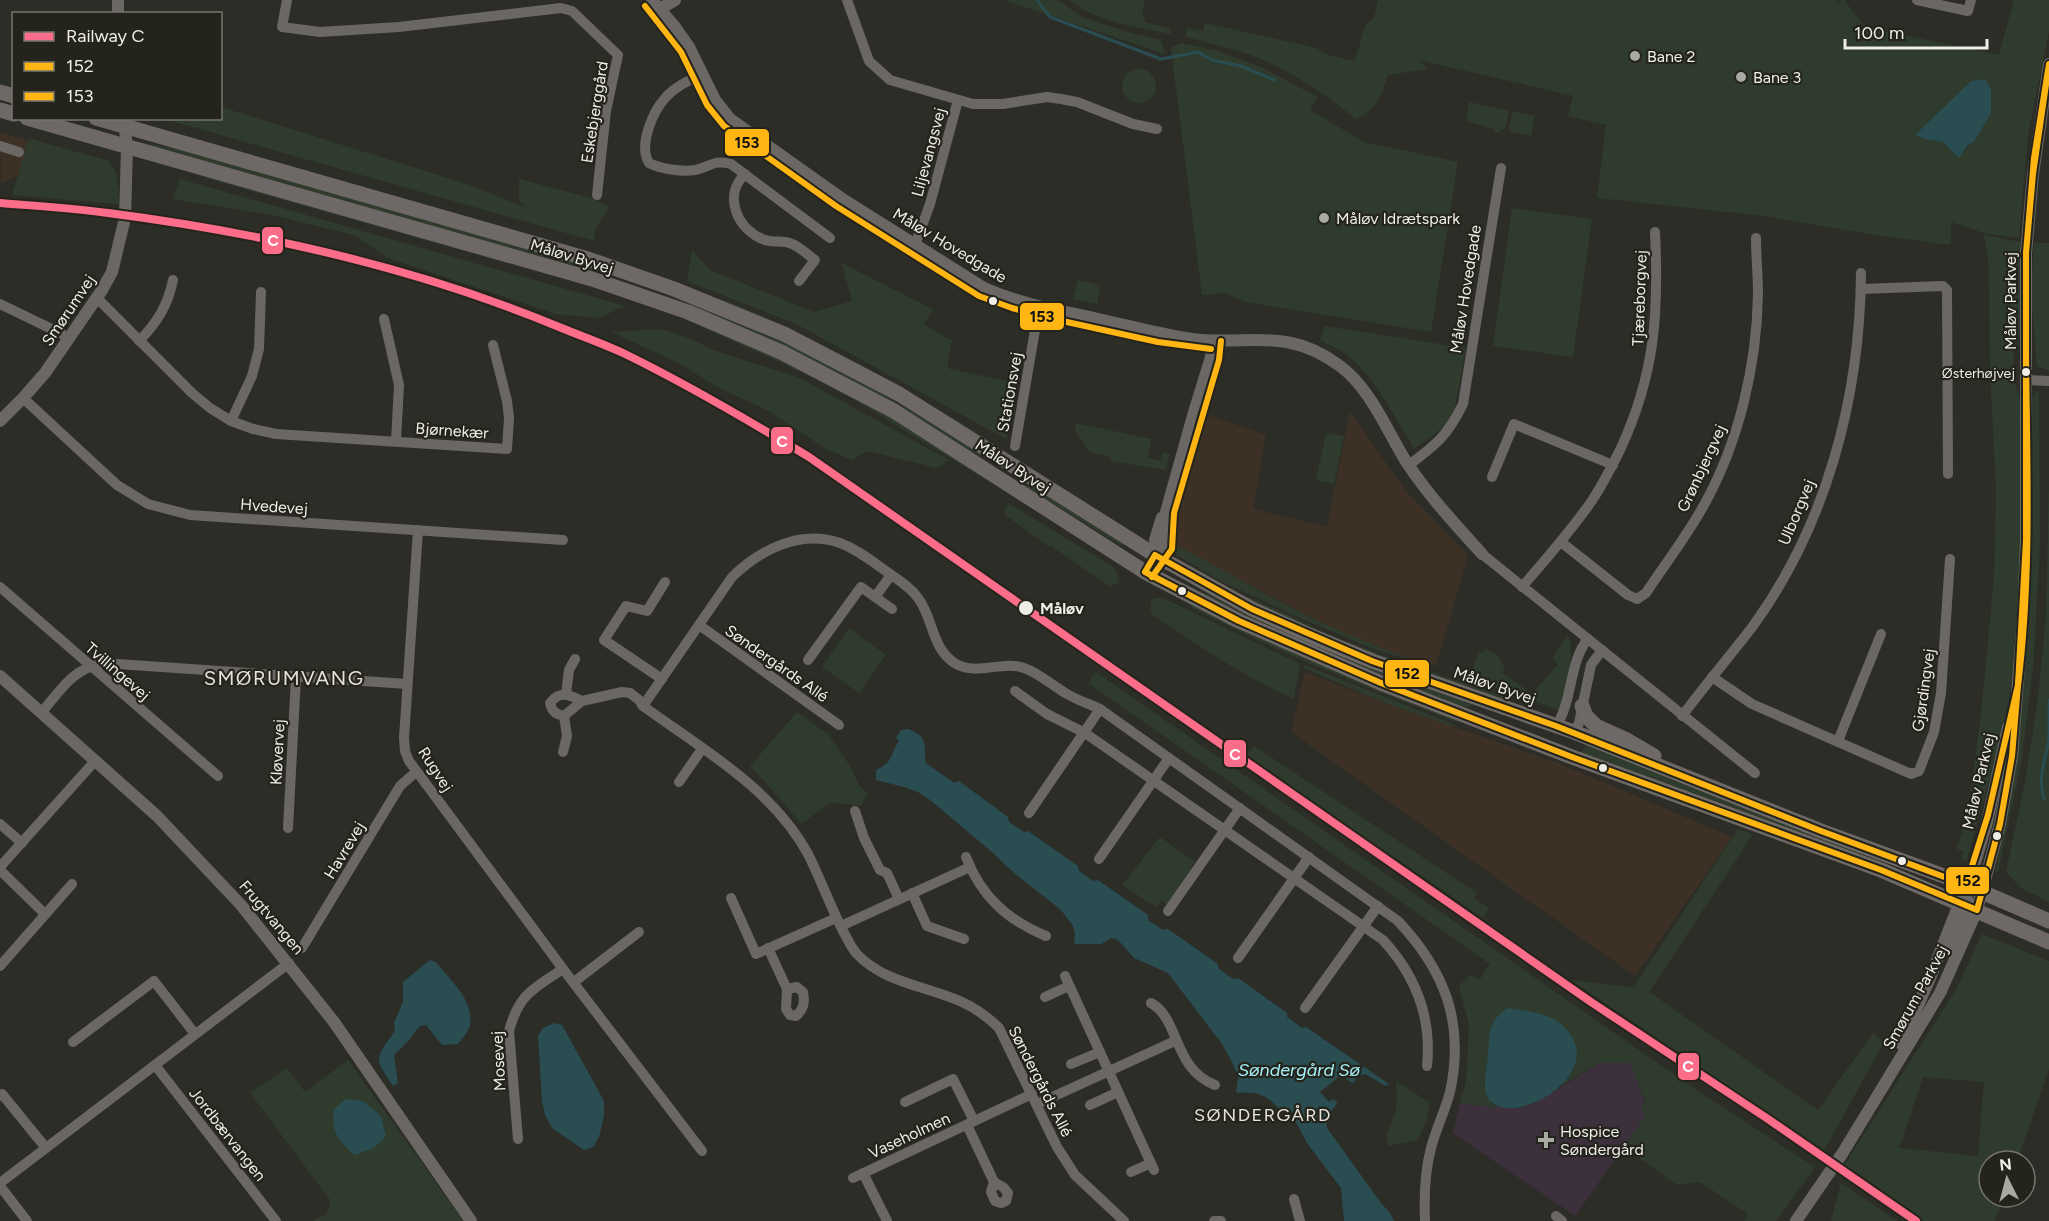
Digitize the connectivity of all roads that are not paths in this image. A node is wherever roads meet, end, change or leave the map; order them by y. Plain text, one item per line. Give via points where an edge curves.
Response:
1 (287, 0) edge
2 (675, 0) edge
3 (848, 0) edge
4 (1917, 0) edge
5 (1971, 0) edge
6 (656, 4) edge
7 (2049, 64) edge
8 (702, 74) junction
9 (958, 100) junction
10 (34, 120) edge
11 (108, 120) edge
12 (125, 123) edge
13 (1157, 129) dead end
14 (0, 146) edge
15 (127, 148) junction
16 (20, 152) dead end
17 (1501, 168) dead end
18 (745, 174) junction
19 (597, 195) dead end
20 (1655, 232) dead end
21 (830, 238) dead end
22 (1756, 238) dead end
23 (915, 245) junction
24 (1861, 273) dead end
25 (173, 280) dead end
26 (799, 281) dead end
27 (1861, 289) junction
28 (261, 292) dead end
29 (97, 298) junction
30 (0, 304) edge
31 (1039, 307) junction
32 (384, 319) dead end
33 (62, 334) dead end
34 (1212, 340) junction
35 (139, 341) junction
36 (493, 345) dead end
37 (2026, 380) junction
38 (2049, 381) edge
39 (23, 398) junction
40 (2, 415) edge
41 (231, 421) junction
42 (396, 441) junction
43 (1015, 446) dead end
44 (1409, 465) junction
45 (1612, 465) junction
46 (1948, 474) dead end
47 (1492, 477) dead end
48 (418, 530) junction
49 (563, 540) dead end
50 (1561, 542) junction
51 (1482, 554) joint
52 (1155, 555) junction
53 (1950, 558) dead end
54 (1145, 572) junction
55 (891, 575) junction
56 (665, 582) dead end
57 (0, 587) edge
58 (1522, 587) junction
59 (875, 597) junction
60 (892, 609) dead end
61 (699, 625) junction
62 (1881, 634) dead end
63 (1588, 639) junction
64 (1602, 650) junction
65 (575, 659) dead end
66 (808, 660) dead end
67 (89, 666) junction
68 (0, 676) edge
69 (296, 677) junction
70 (1712, 677) junction
71 (662, 679) junction
72 (406, 684) junction
73 (2018, 684) junction
74 (1015, 691) dead end
75 (566, 694) junction
76 (582, 701) junction
77 (643, 706) junction
78 (1582, 706) junction
79 (1100, 709) junction
80 (42, 713) junction
81 (564, 716) junction
82 (1682, 716) junction
83 (1470, 718) junction
84 (1550, 723) junction
85 (839, 724) dead end
86 (1498, 729) junction
87 (1574, 732) junction
88 (1085, 733) junction
89 (1838, 741) junction
90 (702, 749) junction
91 (563, 752) dead end
92 (1169, 758) junction
93 (95, 761) junction
94 (416, 772) junction
95 (1755, 773) dead end
96 (218, 776) dead end
97 (1689, 778) junction
98 (1154, 780) junction
99 (679, 782) dead end
100 (1240, 808) junction
101 (855, 811) dead end
102 (1029, 813) dead end
103 (0, 824) edge
104 (288, 828) dead end
105 (1225, 830) junction
106 (22, 843) junction
107 (1309, 857) junction
108 (1099, 859) dead end
109 (0, 868) edge
110 (1294, 878) junction
111 (72, 884) dead end
112 (1966, 885) junction
113 (1983, 892) junction
114 (912, 893) junction
115 (731, 898) dead end
116 (899, 899) junction
117 (1378, 906) junction
118 (1968, 906) junction
119 (1168, 911) dead end
120 (45, 914) junction
121 (2049, 921) edge
122 (838, 922) junction
123 (1364, 926) junction
124 (639, 932) dead end
125 (1046, 936) dead end
126 (964, 939) dead end
127 (2049, 942) edge
128 (302, 948) dead end
129 (768, 948) junction
130 (1238, 958) dead end
131 (289, 963) junction
132 (0, 966) edge
133 (563, 969) junction
134 (574, 982) junction
135 (788, 989) dead end
136 (1045, 997) dead end
137 (1150, 1003) dead end
138 (1305, 1008) dead end
139 (195, 1034) junction
140 (1175, 1041) junction
141 (73, 1042) dead end
142 (1100, 1052) junction
143 (155, 1065) junction
144 (1071, 1065) dead end
145 (1427, 1066) dead end
146 (1109, 1071) junction
147 (1215, 1085) dead end
148 (1118, 1092) junction
149 (0, 1096) edge
150 (1876, 1097) junction
151 (1035, 1099) junction
152 (905, 1102) dead end
153 (1090, 1105) dead end
154 (971, 1123) junction
155 (518, 1139) dead end
156 (46, 1148) junction
157 (702, 1151) dead end
158 (1131, 1172) dead end
159 (994, 1182) dead end
160 (0, 1185) edge
161 (1294, 1199) dead end
162 (27, 1221) edge
163 (276, 1221) edge
164 (471, 1221) edge
165 (887, 1221) edge
166 (1124, 1221) edge
167 (1214, 1221) edge
168 (1221, 1221) edge
169 (1300, 1221) edge
170 (1425, 1221) edge
171 (1796, 1221) edge

1 - 19 street, Eskebjerggård via 282,27 320,32 561,8 572,11 618,55 606,111
2 - 6 street
3 - 9 street, Liljevangsvej via 869,61 884,75
4 - 5 street via 1968,11
6 - 8 street, Måløv Hovedgade via 689,47
7 - 37 street, Måløv Parkvej via 2026,253
8 - 18 street via 680,85 660,105 649,128 645,157 652,165 668,169 695,170 721,161
8 - 23 street, Måløv Hovedgade via 730,119
9 - 13 street, Liljevangsvej via 987,105 1047,97 1061,99
9 - 23 street, Liljevangsvej
10 - 15 main road, Måløv Byvej
11 - 12 main road, Måløv Byvej
12 - 15 street, Smørumvej
12 - 52 main road, Måløv Byvej via 588,259 784,334 899,393
14 - 16 street
15 - 29 street, Smørumvej via 121,235 112,272
15 - 54 main road, Måløv Byvej via 592,279 688,312 781,352 894,411
17 - 44 street, Måløv Hovedgade via 1463,404 1452,427
18 - 21 street
18 - 26 street via 735,190 734,203 744,228 768,241 792,243 815,260
20 - 45 street, Tjæreborgvej via 1658,280 1652,353 1632,423
22 - 50 street, Grønbjergvej via 1758,294 1749,379 1725,458 1704,505 1646,593 1638,598 1628,595
23 - 31 street, Måløv Hovedgade via 984,288
24 - 27 street, Ulborgvej
25 - 35 street via 159,318
27 - 46 street via 1943,286 1947,290
27 - 70 street, Ulborgvej via 1851,389 1840,441 1821,496 1779,584
28 - 41 street via 259,349 252,376
29 - 35 street, Bjørnekær
29 - 39 street, Smørumvej
30 - 33 street
31 - 34 street, Måløv Hovedgade via 1185,338
31 - 43 street, Stationsvej
32 - 42 street, Bjørnekær via 399,385
34 - 44 street, Måløv Hovedgade via 1293,342 1342,367 1369,399
34 - 52 street via 1154,540
35 - 41 street, Bjørnekær via 192,393
36 - 42 street, Bjørnekær via 507,401 507,449
37 - 38 street
37 - 73 street, Måløv Parkvej via 2026,540
39 - 40 street, Smørumvej
39 - 48 street, Hvedevej via 117,485 148,504 190,515
41 - 42 street, Bjørnekær via 276,434
44 - 51 street, Måløv Hovedgade
45 - 47 street via 1514,424
45 - 50 street, Tjæreborgvej via 1593,500
48 - 49 street, Hvedevej
48 - 72 street, Rugvej
50 - 58 street, Tjæreborgvej
51 - 58 street, Måløv Hovedgade
52 - 54 street
52 - 84 main road, Måløv Byvej via 1252,609 1309,635
53 - 89 street, Gjørdingvej via 1941,693 1934,732 1919,771 1911,774
54 - 83 main road, Måløv Byvej via 1250,626
55 - 59 street
55 - 61 street, Søndergårds Allé via 839,543 806,539 786,543 744,565
55 - 79 street, Søndergårds Allé via 920,600 938,644 957,664 965,668 1025,668
56 - 71 street via 647,611 626,606 604,640
57 - 67 street, Tvillingevej
58 - 63 street, Måløv Hovedgade
59 - 60 street
59 - 66 street, Søndergårds Allé via 861,587
61 - 71 street, Søndergårds Allé
61 - 85 street, Søndergårds Allé
62 - 89 street
63 - 64 street, Måløv Hovedgade
63 - 84 street via 1563,715
64 - 78 street via 1591,665
64 - 82 street, Måløv Hovedgade
65 - 75 street via 569,669
67 - 69 street via 103,663
67 - 80 street via 77,672
67 - 96 street, Tvillingevej
68 - 80 street, Frugtvangen
69 - 72 street
69 - 104 street, Kløvervej
70 - 82 street, Ulborgvej
70 - 89 street, Gjørdingvej via 1752,704
71 - 77 street, Søndergårds Allé
72 - 94 street, Rugvej via 405,751
73 - 112 street, Måløv Parkvej via 1987,822
73 - 113 street, Måløv Parkvej via 2008,784
74 - 88 street via 1047,714
75 - 76 street
75 - 81 street via 558,695 550,703 555,714
76 - 77 street, Søndergårds Allé via 622,692 630,693
76 - 81 street, Søndergårds Allé
77 - 90 street, Søndergårds Allé
78 - 87 street
78 - 97 main road via 1596,726
79 - 88 street
79 - 92 street, Søndergårds Allé
80 - 93 street, Frugtvangen
81 - 91 street via 567,736
82 - 95 street, Måløv Hovedgade
83 - 84 main road via 1476,711 1487,710 1525,721
83 - 86 main road, Måløv Byvej
84 - 87 main road, Måløv Byvej
86 - 87 main road via 1514,727 1562,741
86 - 118 main road, Måløv Byvej
87 - 97 main road, Måløv Byvej
88 - 98 street
88 - 102 street
90 - 99 street
90 - 122 street, Søndergårds Allé via 749,783 788,825 807,854
92 - 98 street
92 - 100 street, Søndergårds Allé
93 - 106 street
93 - 131 street, Frugtvangen via 198,858
94 - 128 street, Havrevej via 400,786
94 - 133 street, Rugvej
97 - 112 main road, Måløv Byvej
98 - 105 street
98 - 108 street
100 - 105 street
100 - 107 street, Søndergårds Allé
101 - 116 street via 879,870 887,873
103 - 106 street
105 - 110 street
105 - 119 street
106 - 109 street
107 - 110 street
107 - 117 street, Søndergårds Allé
109 - 120 street
110 - 123 street
110 - 130 street
111 - 120 street
112 - 113 main road, Måløv Byvej
112 - 118 street, Måløv Parkvej
113 - 118 street, Måløv Parkvej
113 - 121 main road, Måløv Byvej
114 - 116 street
114 - 125 street via 968,862 980,886 1000,910
114 - 126 street via 927,926
115 - 129 street via 756,954
116 - 122 street
117 - 123 street
117 - 170 street, Søndergårds Allé via 1398,921 1428,957 1444,987 1452,1014 1454,1065 1431,1149
118 - 127 main road, Måløv Byvej
118 - 150 street, Smørum Parkvej
118 - 150 street, Smørum Parkvej via 1954,965
120 - 132 street
122 - 129 street
122 - 151 street, Søndergårds Allé via 854,951 868,965 984,1014 999,1028
123 - 138 street
123 - 145 street via 1397,955 1418,991 1428,1033
124 - 134 street
129 - 135 street
131 - 139 street
131 - 164 street, Frugtvangen
133 - 134 street, Rugvej
133 - 155 street, Mosevej via 530,991 512,1019 509,1032
134 - 157 street, Rugvej
136 - 142 street via 1067,981
137 - 140 street via 1161,1008
139 - 141 street via 154,981
139 - 143 street
140 - 146 street, Vaseholmen
140 - 147 street via 1194,1073
142 - 144 street
142 - 146 street
143 - 156 street
143 - 163 street, Jordbærvangen
146 - 148 street
146 - 151 street, Vaseholmen
148 - 153 street
148 - 158 street via 1153,1166
149 - 156 street
150 - 171 street, Smørum Parkvej
151 - 154 street, Vaseholmen
151 - 166 street, Søndergårds Allé via 1075,1175
152 - 154 street, Vaseholmen via 954,1079
154 - 159 street, Vaseholmen
154 - 165 street, Vaseholmen via 858,1175
156 - 160 street
160 - 162 street
161 - 169 street
167 - 168 street

